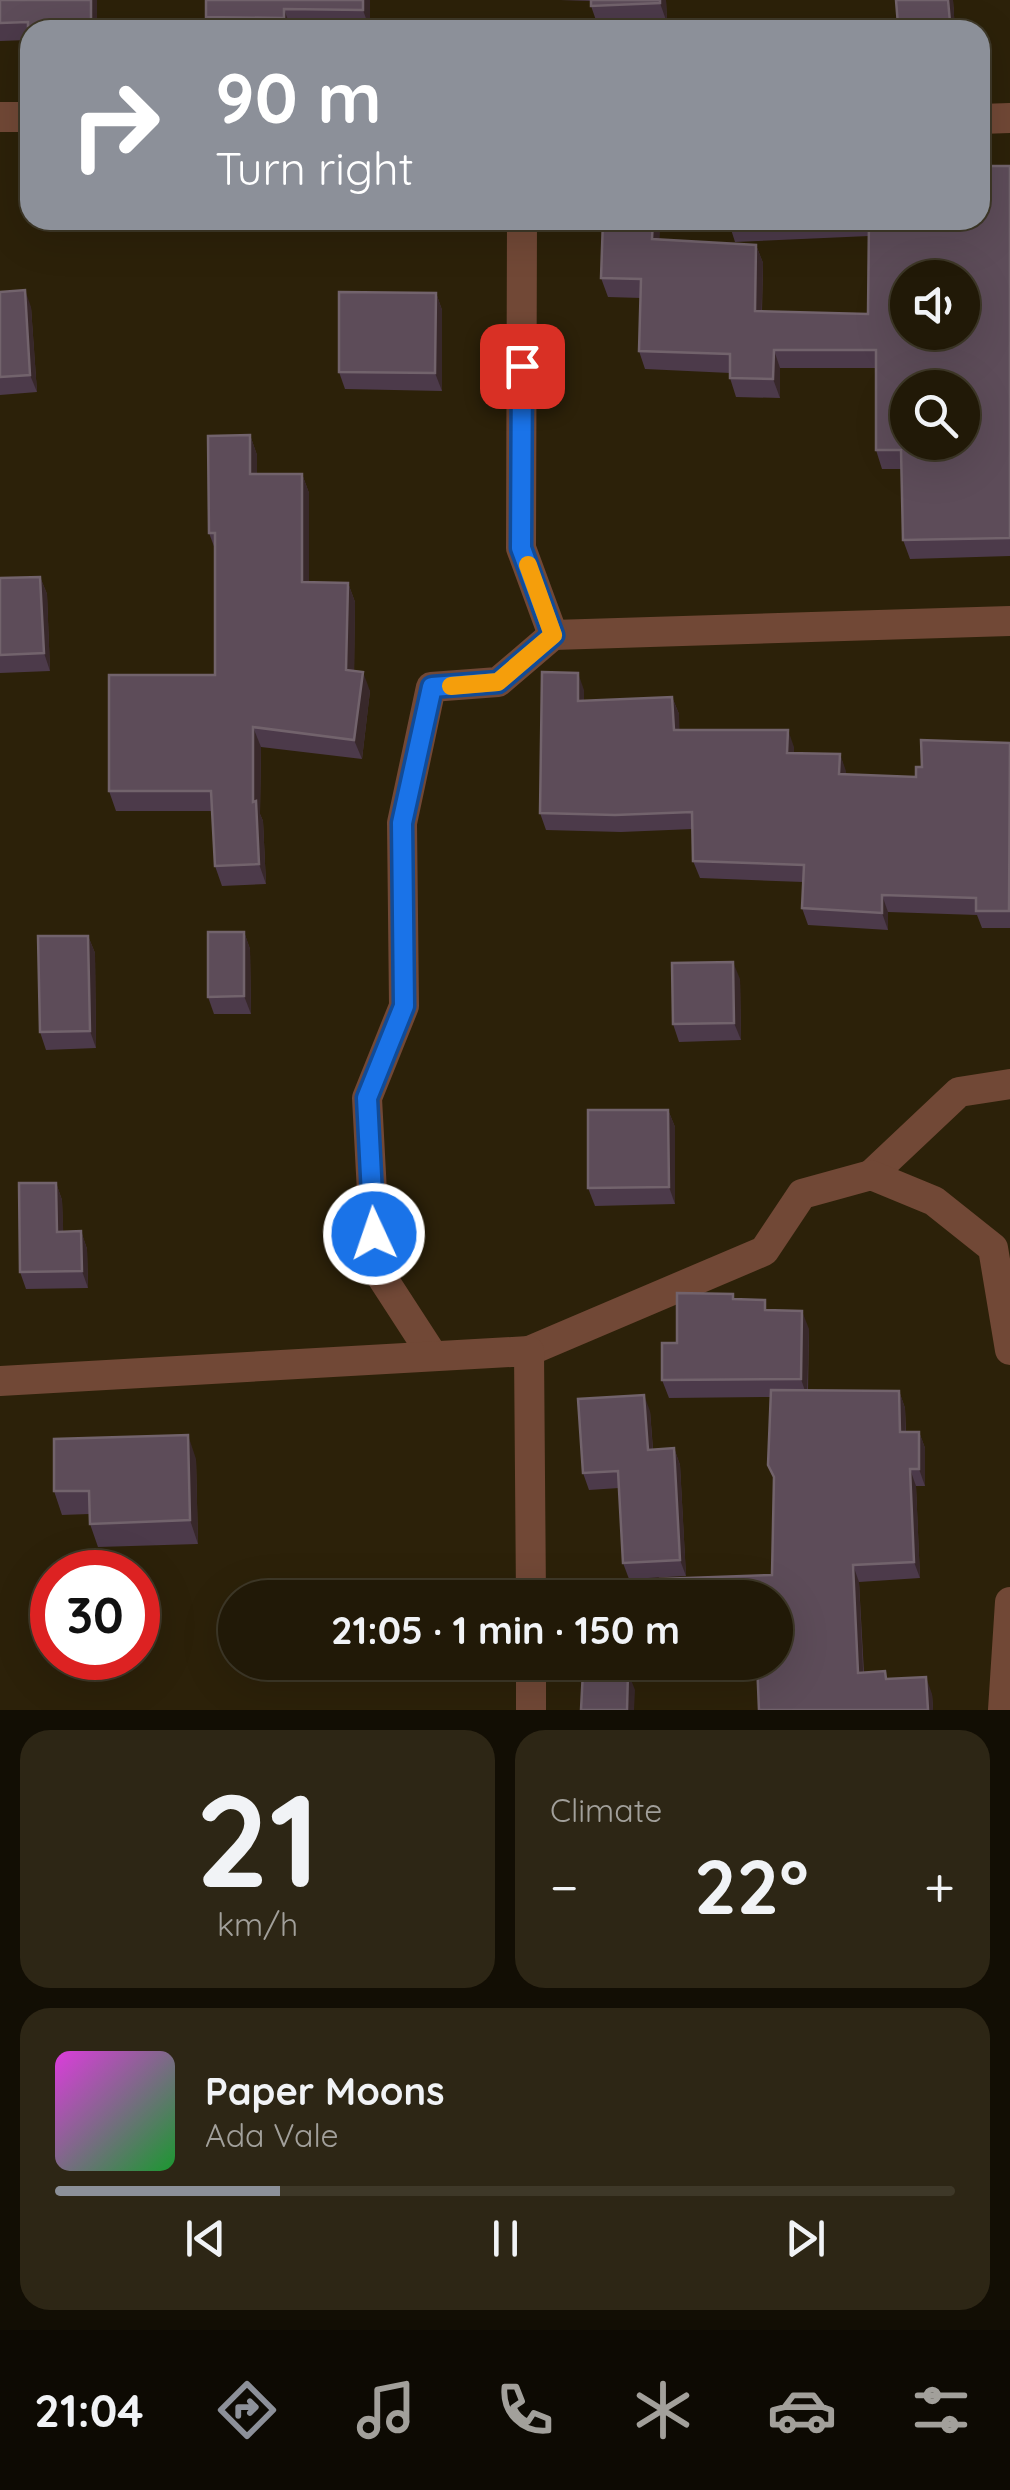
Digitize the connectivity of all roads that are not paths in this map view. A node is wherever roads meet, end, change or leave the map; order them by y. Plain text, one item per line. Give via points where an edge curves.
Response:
1 (522, 230) edge
2 (1010, 621) edge
3 (553, 635) junction
4 (1010, 1084) edge
5 (872, 1174) junction
6 (1010, 1350) edge
7 (529, 1351) junction
8 (433, 1356) junction
9 (0, 1381) edge
10 (531, 1580) edge
11 (1010, 1602) edge
12 (531, 1680) edge
13 (532, 1710) edge
14 (1004, 1710) edge

1 - 3 street via 521,548
2 - 3 street
3 - 8 street via 498,682 432,687 402,823 404,1006 367,1098 376,1268
4 - 5 street via 959,1092
5 - 6 street via 934,1201 993,1248
5 - 7 street via 802,1194 764,1251
7 - 8 street
7 - 10 street
8 - 9 street
11 - 14 street
12 - 13 street

